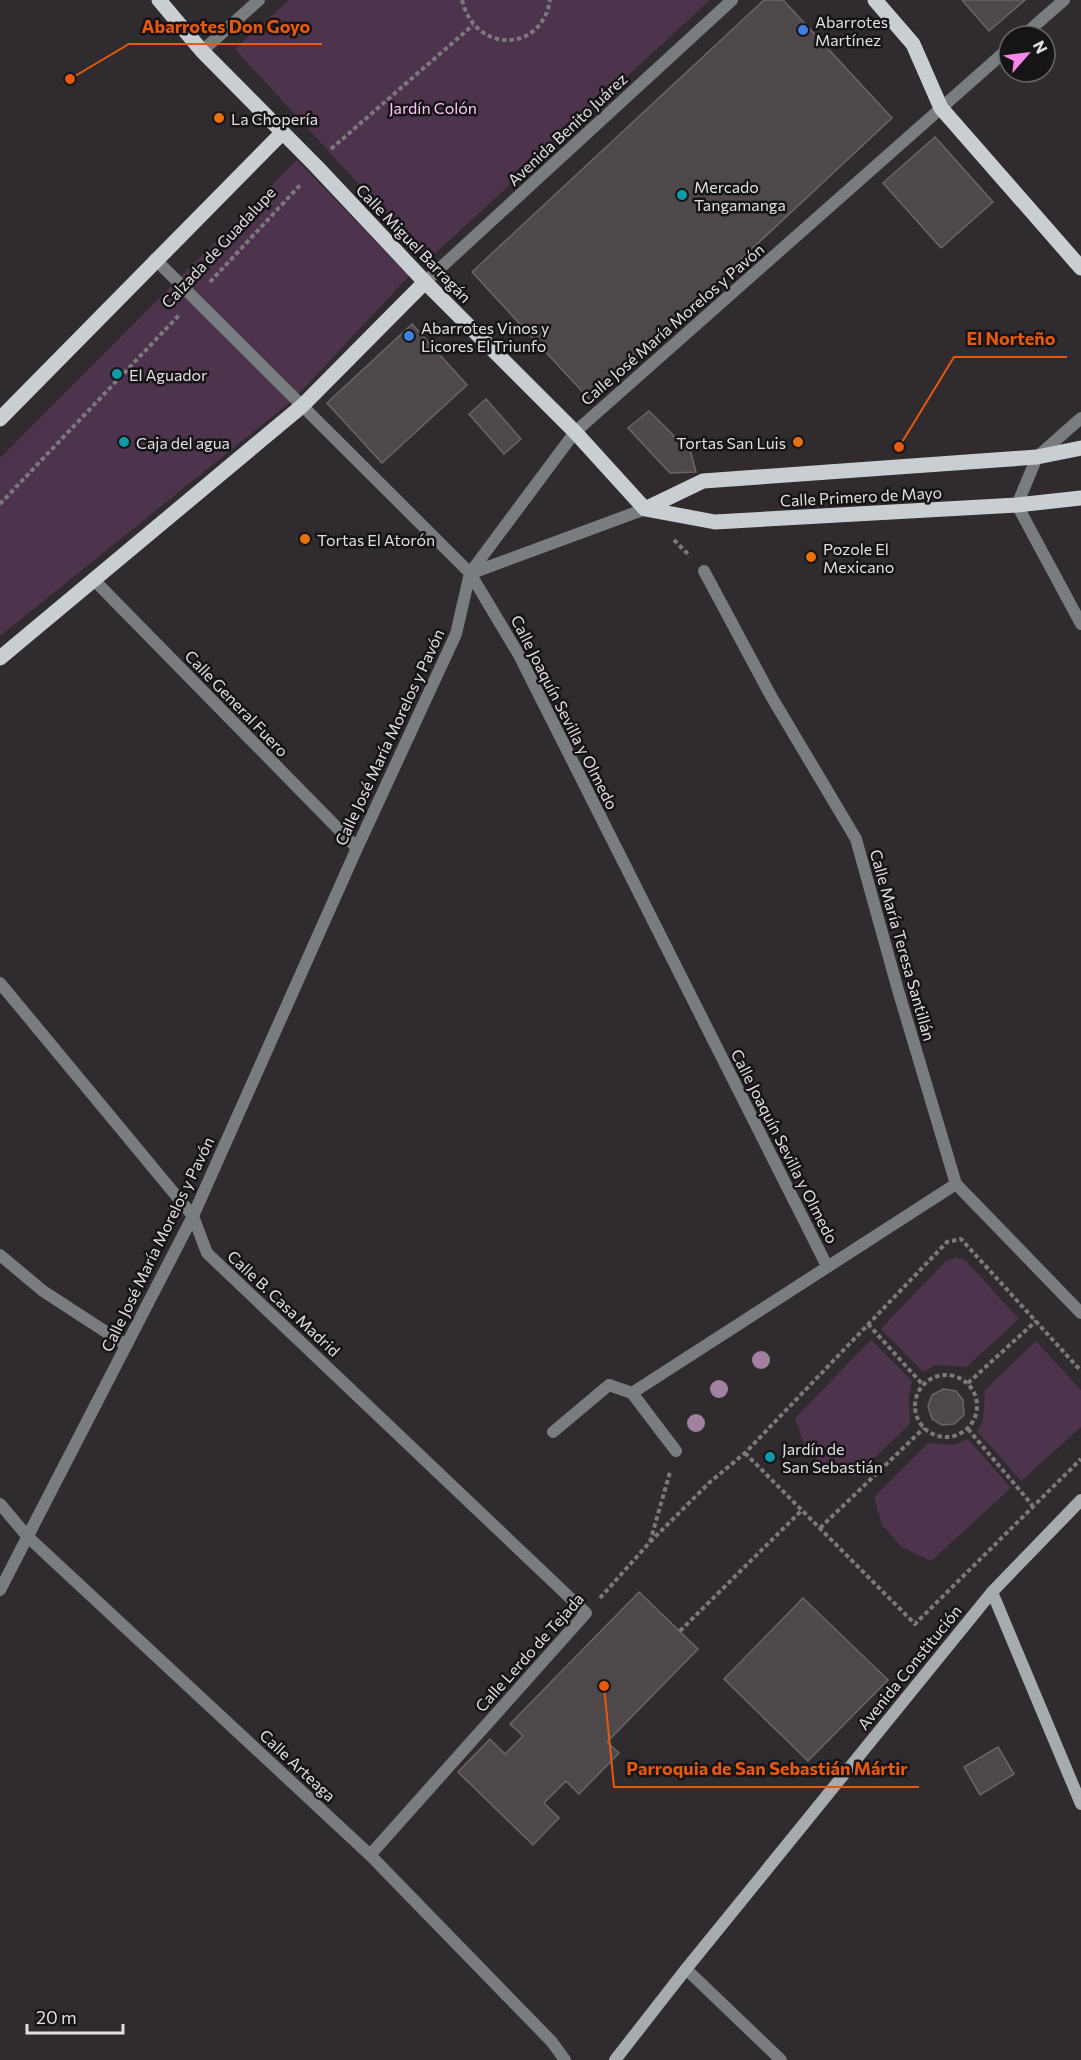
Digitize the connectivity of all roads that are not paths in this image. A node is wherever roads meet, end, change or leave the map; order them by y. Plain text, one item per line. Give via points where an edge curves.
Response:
1 (159, 0) edge
2 (259, 0) edge
3 (732, 0) edge
4 (875, 0) edge
5 (1064, 0) edge
6 (1037, 24) edge
7 (202, 51) junction
8 (997, 59) edge
9 (941, 108) junction
10 (282, 133) junction
11 (155, 259) junction
12 (1081, 268) edge
13 (425, 282) junction
14 (302, 406) junction
15 (1081, 418) edge
16 (0, 419) edge
17 (575, 432) junction
18 (1081, 448) edge
19 (1037, 457) junction
20 (1081, 498) edge
21 (1017, 505) junction
22 (645, 509) junction
23 (704, 571) dead end
24 (470, 573) junction
25 (93, 580) junction
26 (1081, 624) edge
27 (0, 658) edge
28 (357, 848) junction
29 (0, 983) edge
30 (956, 1184) junction
31 (193, 1216) junction
32 (0, 1255) edge
33 (827, 1266) junction
34 (1081, 1312) edge
35 (126, 1345) junction
36 (632, 1393) junction
37 (553, 1432) dead end
38 (676, 1451) road end
39 (1081, 1500) edge
40 (0, 1504) edge
41 (28, 1538) junction
42 (0, 1590) edge
43 (992, 1592) junction
44 (586, 1613) joint
45 (1081, 1804) edge
46 (370, 1855) junction
47 (686, 1969) junction
48 (565, 2060) edge
49 (615, 2060) edge
50 (781, 2060) edge

1 - 7 main road, Calle Miguel Barragán
2 - 7 street
3 - 13 street, Avenida Benito Juárez
4 - 9 main road via 913,44
5 - 6 street
7 - 10 main road, Calle Miguel Barragán
8 - 9 street, Calle José María Morelos y Pavón
9 - 12 main road
9 - 17 street, Calle José María Morelos y Pavón
10 - 11 main road, Calzada de Guadalupe
10 - 13 main road, Calle Miguel Barragán
11 - 14 street, Calle Joaquín Sevilla y Olmedo
11 - 16 main road, Calzada de Guadalupe
13 - 14 main road
13 - 17 main road, Calle Miguel Barragán
14 - 24 street, Calle Joaquín Sevilla y Olmedo
14 - 25 main road
15 - 19 street
17 - 22 main road, Calle Miguel Barragán
17 - 24 street, Calle José María Morelos y Pavón
18 - 19 main road, Calle Primero de Mayo
19 - 21 street
19 - 22 main road, Calle Primero de Mayo via 703,482
20 - 21 main road, Calle Primero de Mayo
21 - 22 main road, Calle Primero de Mayo via 715,522
21 - 26 street
22 - 24 street, Calle Primero de Mayo
23 - 30 street, Calle María Teresa Santillán via 771,696 856,839
24 - 28 street, Calle José María Morelos y Pavón via 456,634
24 - 33 street, Calle Joaquín Sevilla y Olmedo via 519,655
25 - 27 main road
25 - 28 street, Calle General Fuero
28 - 31 street, Calle José María Morelos y Pavón
29 - 31 street, Calle B. Casa Madrid
30 - 33 street
30 - 34 street, Calle María Teresa Santillán
31 - 35 street, Calle José María Morelos y Pavón
31 - 44 street, Calle B. Casa Madrid via 207,1253
32 - 35 street via 43,1291
33 - 36 street
35 - 41 street, Calle José María Morelos y Pavón
36 - 37 street via 609,1385
36 - 38 street
39 - 43 main road, Avenida Constitución
40 - 41 street, Calle Arteaga
41 - 42 street, Calle José María Morelos y Pavón
41 - 46 street, Calle Arteaga
43 - 45 main road
43 - 47 main road, Avenida Constitución
44 - 46 street, Calle Lerdo de Tejada
46 - 48 street, Calle Arteaga
47 - 49 main road, Avenida Constitución
47 - 50 street

